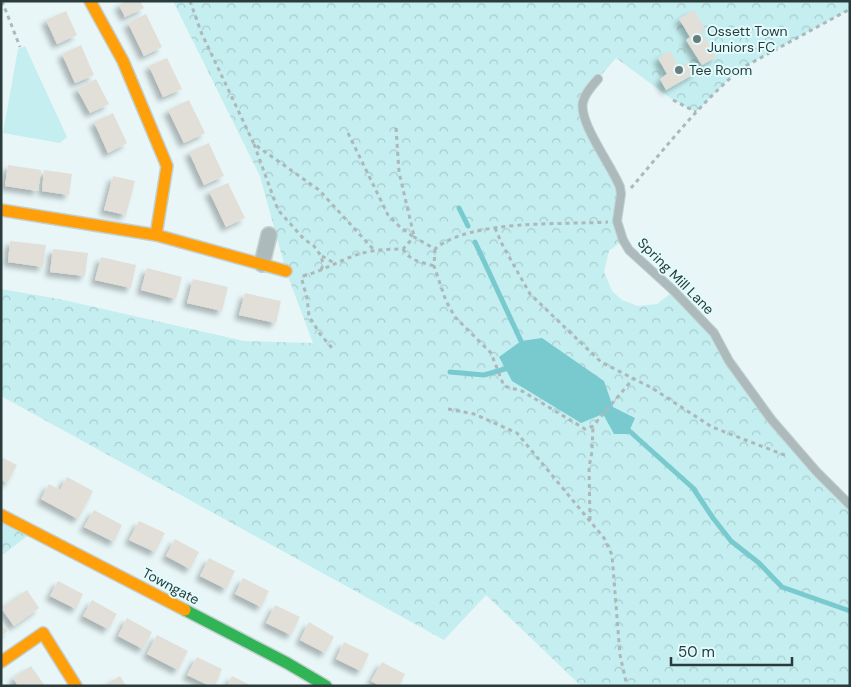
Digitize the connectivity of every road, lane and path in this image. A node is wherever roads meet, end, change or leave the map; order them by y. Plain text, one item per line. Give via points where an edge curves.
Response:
1 (2, 1) edge
2 (90, 1) edge
3 (190, 1) edge
4 (850, 9) edge
5 (20, 48) dead end
6 (598, 79) dead end
7 (672, 100) dead end
8 (696, 112) junction
9 (396, 128) dead end
10 (348, 133) dead end
11 (254, 144) junction
12 (619, 202) junction
13 (1, 210) edge
14 (617, 221) junction
15 (495, 228) junction
16 (156, 235) junction
17 (269, 235) dead end
18 (414, 237) junction
19 (403, 249) junction
20 (436, 249) junction
21 (374, 250) junction
22 (322, 256) junction
23 (262, 264) junction
24 (336, 264) junction
25 (434, 266) junction
26 (286, 271) dead end
27 (320, 271) junction
28 (332, 348) dead end
29 (633, 379) junction
30 (448, 408) dead end
31 (594, 426) junction
32 (810, 464) junction
33 (850, 505) edge
34 (1, 515) edge
35 (590, 521) junction
36 (1, 662) edge
37 (76, 686) edge
38 (326, 686) edge
39 (626, 686) edge

1 - 5 path
2 - 16 street via 123,62 167,166
3 - 11 path via 201,32
4 - 8 path via 742,68
6 - 12 lane, Spring Mill Lane via 586,95 582,108 588,128 616,178 621,194
7 - 8 path
8 - 12 path
9 - 18 path via 399,172
10 - 18 path via 388,215
11 - 21 path via 319,190
11 - 22 path via 278,210
12 - 14 lane, Spring Mill Lane
13 - 16 street
14 - 15 path
14 - 32 lane, Spring Mill Lane via 629,250 714,333 729,360 771,418
15 - 20 path via 468,232
15 - 29 path via 530,294 601,362
16 - 23 street
17 - 23 street
18 - 19 path
18 - 20 path
19 - 21 path
19 - 25 path via 408,257
20 - 25 path
21 - 24 path
22 - 24 path
22 - 27 path
23 - 26 street
24 - 27 path
25 - 31 path via 455,317 492,353 504,386 522,391 585,429
27 - 28 path via 301,277 309,316
29 - 31 path
29 - 32 path via 712,427
30 - 35 path via 474,414 517,433
31 - 35 path via 589,467
32 - 33 lane, Spring Mill Lane
34 - 38 street, Towngate
35 - 39 path via 604,538 612,555 620,655
36 - 37 street via 43,633

